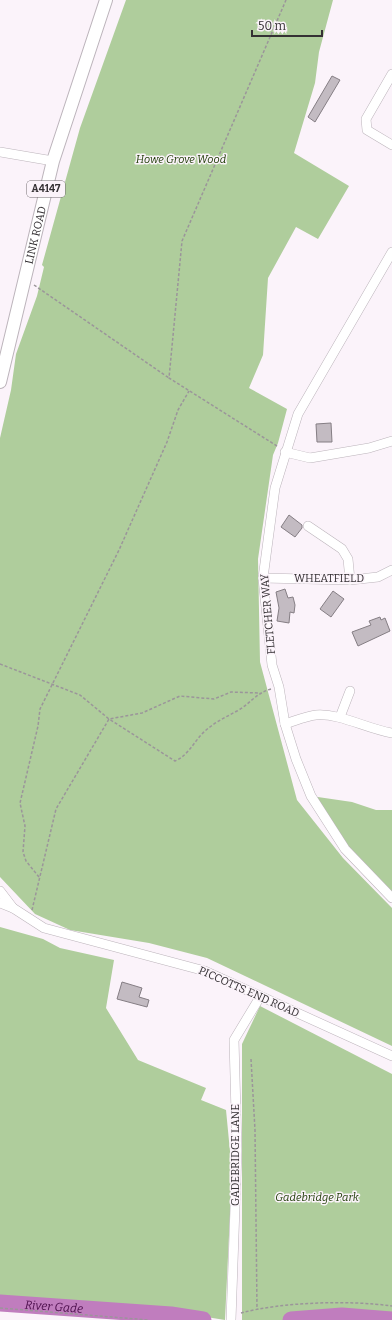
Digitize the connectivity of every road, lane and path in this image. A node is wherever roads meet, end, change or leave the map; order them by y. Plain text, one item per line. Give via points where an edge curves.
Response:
1 (106, 0) edge
2 (286, 0) edge
3 (392, 74) edge
4 (392, 145) edge
5 (0, 152) edge
6 (52, 161) junction
7 (392, 252) edge
8 (31, 283) dead end
9 (169, 378) junction
10 (0, 382) edge
11 (189, 390) junction
12 (272, 442) dead end
13 (392, 442) edge
14 (285, 452) junction
15 (308, 526) dead end
16 (392, 570) edge
17 (263, 578) junction
18 (350, 580) junction
19 (0, 664) edge
20 (52, 685) junction
21 (279, 687) junction
22 (350, 691) dead end
23 (260, 693) junction
24 (340, 717) junction
25 (109, 719) junction
26 (285, 724) junction
27 (392, 733) edge
28 (40, 877) junction
29 (0, 891) edge
30 (392, 898) edge
31 (0, 904) edge
32 (13, 908) junction
33 (29, 919) junction
34 (260, 997) junction
35 (392, 1056) edge
36 (251, 1059) dead end
37 (392, 1306) edge
38 (0, 1308) edge
39 (257, 1309) junction
40 (231, 1318) edge
41 (150, 1320) edge

1 - 6 main road, LINK ROAD / A4147
2 - 9 path via 182,241
3 - 4 street via 366,118 367,130
5 - 6 street
6 - 10 main road, LINK ROAD / A4147
7 - 14 street, FLETCHER WAY via 298,414
8 - 9 path
9 - 11 path
11 - 12 path
11 - 20 path via 178,410 168,442 119,550
13 - 14 street via 310,458
14 - 17 street, FLETCHER WAY via 275,488
15 - 18 street via 342,549 348,559
16 - 18 street, WHEATFIELD via 378,577
17 - 18 street, WHEATFIELD
17 - 21 street, FLETCHER WAY via 272,665
19 - 20 path
20 - 25 path via 80,695
20 - 28 path via 40,709 20,803 26,826 23,852 26,862
21 - 23 path
21 - 26 street, FLETCHER WAY
22 - 24 street
23 - 25 path via 231,692 214,699 180,696 142,713
23 - 25 path via 237,712 229,714 206,730 186,755 174,761
24 - 26 street via 316,715
24 - 27 street via 375,730
25 - 28 path via 56,809
26 - 30 street, FLETCHER WAY via 311,796 345,849
28 - 33 path
29 - 32 street, PICCOTTS END ROAD
31 - 32 street, PICCOTTS END ROAD
32 - 33 street, PICCOTTS END ROAD
33 - 34 street, PICCOTTS END ROAD via 44,928 205,971
34 - 35 street, PICCOTTS END ROAD
34 - 40 street, GADEBRIDGE LANE via 234,1040 237,1150
36 - 39 path via 255,1130
37 - 39 path via 372,1303
38 - 41 path
39 - 40 path

